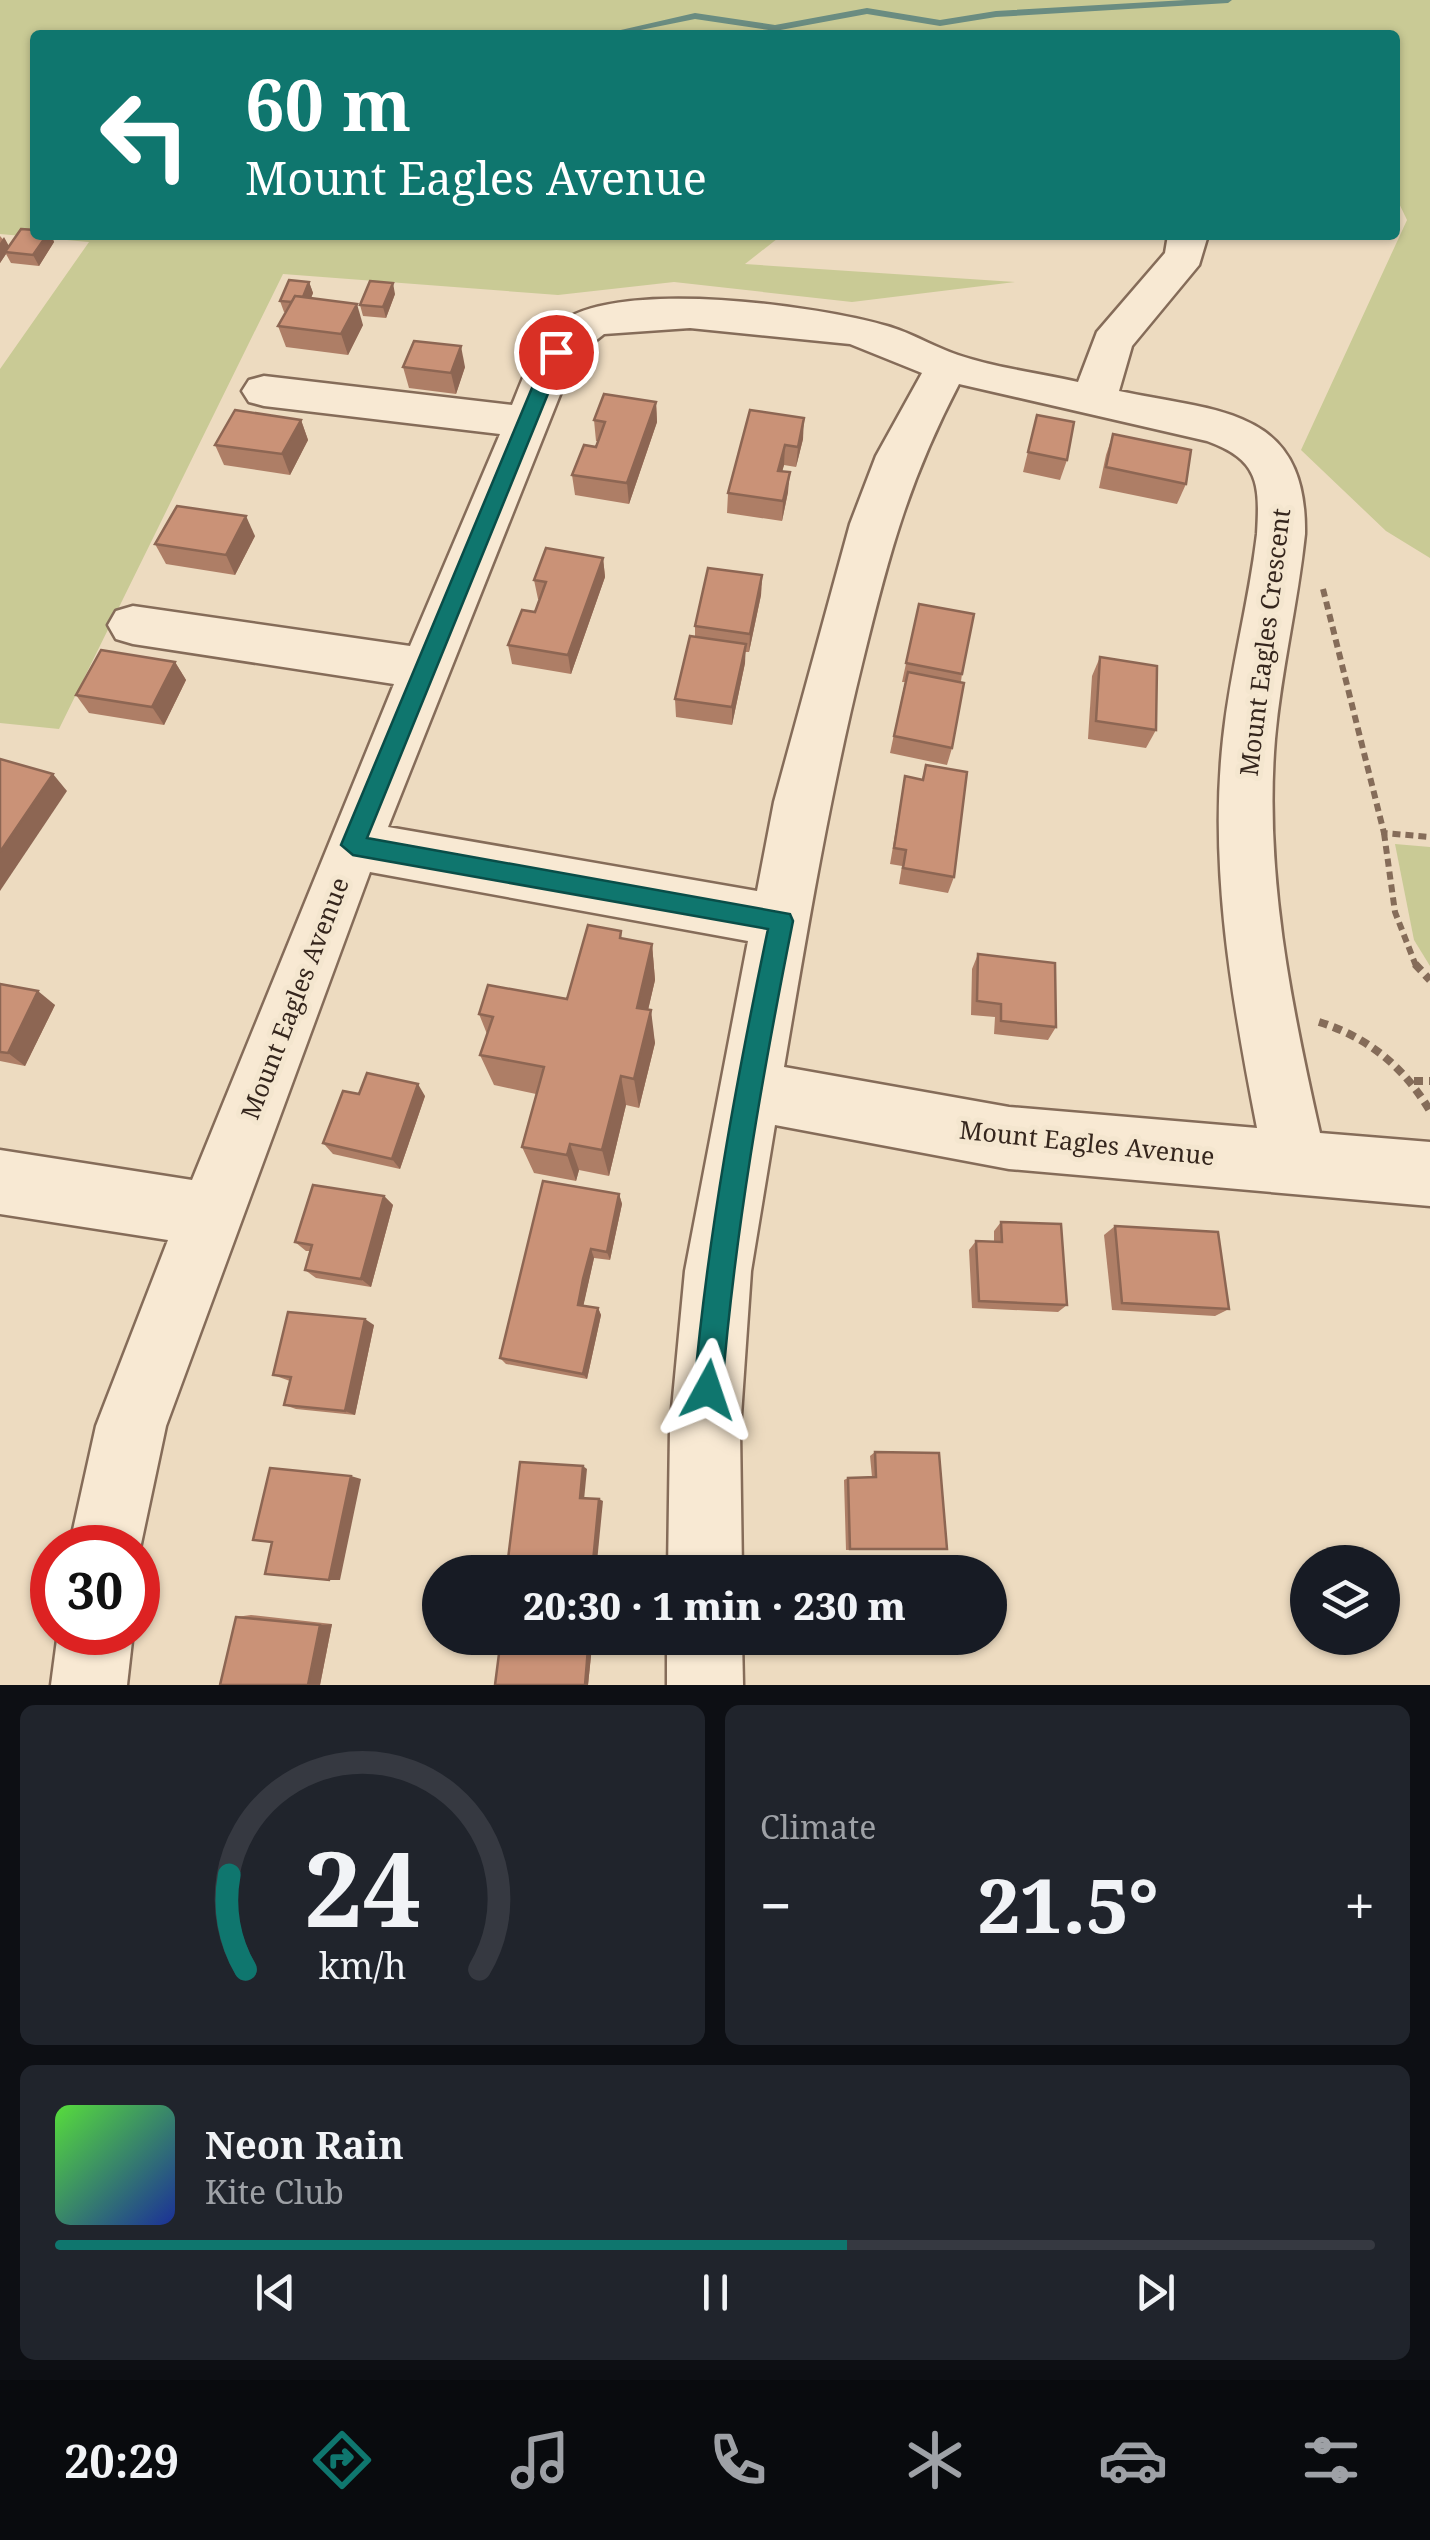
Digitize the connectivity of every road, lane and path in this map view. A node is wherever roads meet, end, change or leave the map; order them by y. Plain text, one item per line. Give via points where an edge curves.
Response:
1 (1187, 240) edge
2 (947, 367) junction
3 (264, 391) dead end
4 (1094, 401) junction
5 (529, 422) junction
6 (1280, 533) junction
7 (133, 625) dead end
8 (424, 668) junction
9 (1384, 833) junction
10 (1430, 837) edge
11 (353, 845) junction
12 (782, 921) junction
13 (1430, 980) edge
14 (1268, 1018) junction
15 (1414, 1081) junction
16 (1430, 1081) edge
17 (747, 1090) junction
18 (1430, 1111) edge
19 (1294, 1163) junction
20 (1430, 1174) edge
21 (0, 1182) edge
22 (211, 1214) junction
23 (110, 1525) edge
24 (705, 1555) edge
25 (93, 1655) edge
26 (704, 1655) edge
27 (89, 1685) edge
28 (704, 1685) edge

1 - 4 street via 1185,256 1112,342
2 - 4 street, Mount Eagles Crescent
2 - 5 street, Mount Eagles Crescent via 835,327 693,316 615,318 572,332 556,352
2 - 12 street via 899,456 873,524 801,802
3 - 5 street
4 - 6 street, Mount Eagles Crescent via 1246,437 1270,457 1281,485
5 - 8 street, Mount Eagles Crescent
6 - 9 path via 1314,546
6 - 14 street, Mount Eagles Crescent via 1248,740 1249,909
7 - 8 street
8 - 11 street, Mount Eagles Crescent
9 - 10 path
9 - 13 path via 1400,932
11 - 12 street, Mount Eagles Avenue
11 - 22 street, Mount Eagles Avenue
12 - 17 street
14 - 15 path via 1324,1022 1370,1044
14 - 19 street, Mount Eagles Crescent
15 - 16 path
15 - 18 path
17 - 19 street, Mount Eagles Avenue via 1009,1138
17 - 24 street via 718,1271 704,1430
19 - 20 street, Mount Eagles Avenue
21 - 22 street
22 - 23 street, Mount Eagles Avenue via 131,1426
25 - 27 street
26 - 28 street

